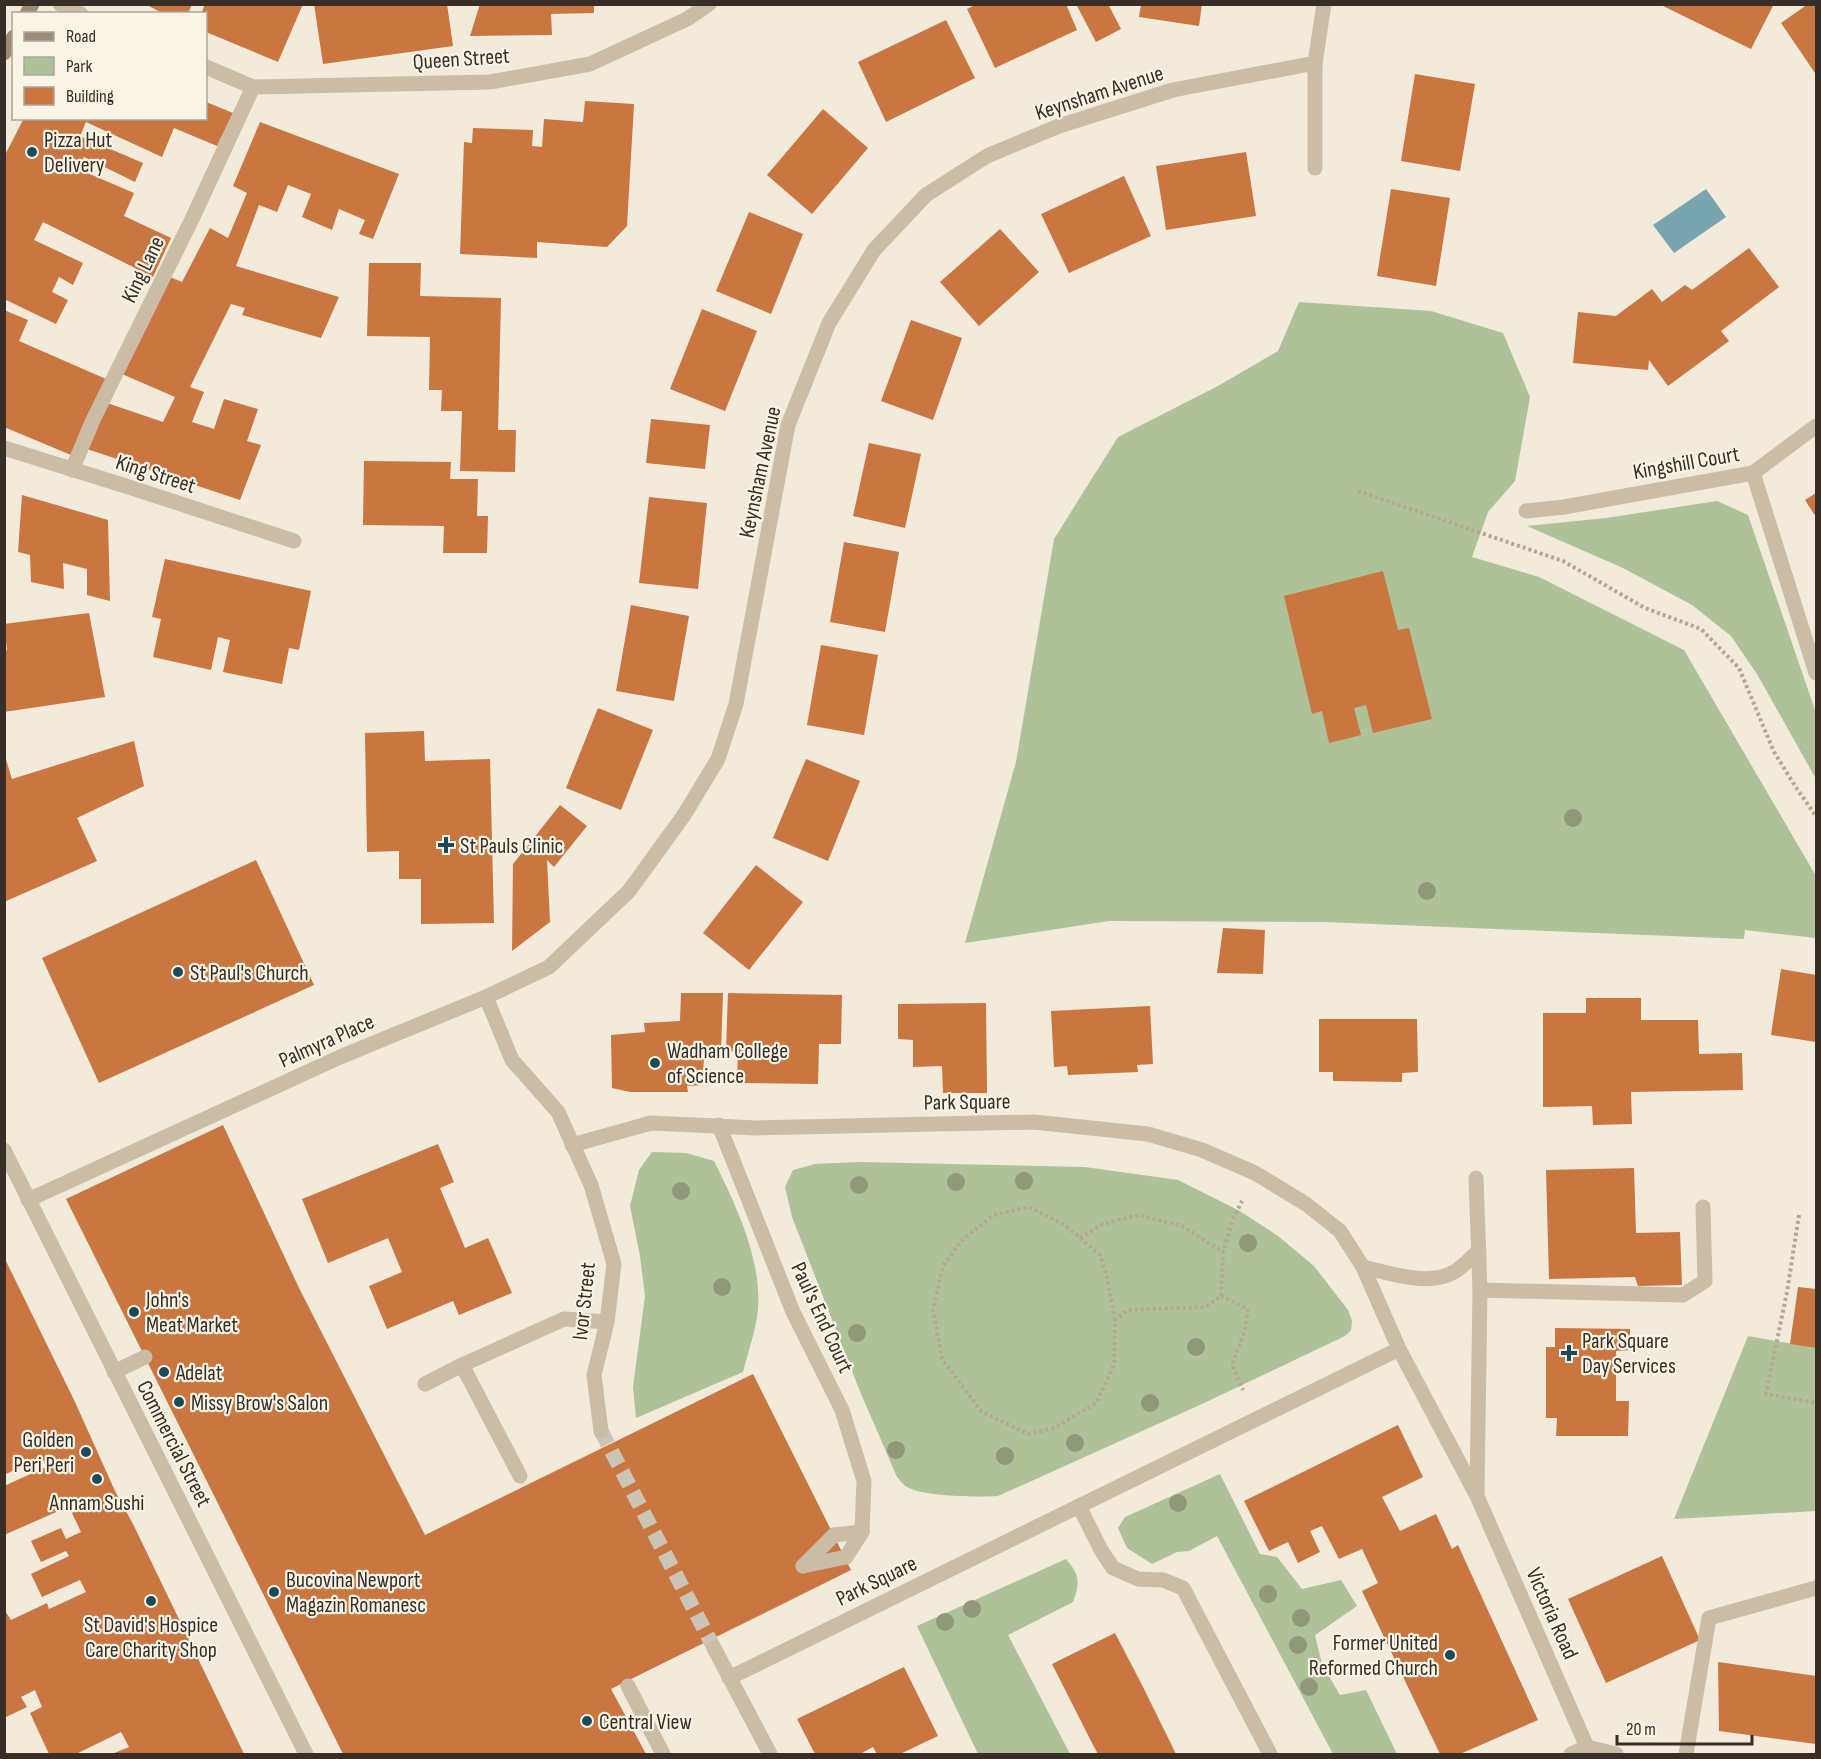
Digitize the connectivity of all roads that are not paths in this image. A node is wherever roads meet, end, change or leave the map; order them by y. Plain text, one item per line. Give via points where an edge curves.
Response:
1 (60, 4) edge
2 (709, 4) edge
3 (1324, 4) edge
4 (77, 12) edge
5 (12, 40) edge
6 (4, 53) edge
7 (1315, 63) junction
8 (207, 67) edge
9 (253, 87) junction
10 (1315, 168) dead end
11 (1816, 426) edge
12 (4, 448) edge
13 (72, 470) junction
14 (1754, 473) junction
15 (1526, 511) dead end
16 (294, 541) dead end
17 (1816, 673) edge
18 (486, 997) junction
19 (719, 1125) junction
20 (572, 1145) junction
21 (4, 1150) edge
22 (1476, 1178) dead end
23 (28, 1200) junction
24 (1703, 1207) dead end
25 (1340, 1231) joint
26 (1479, 1251) junction
27 (1363, 1267) junction
28 (1480, 1290) junction
29 (607, 1322) junction
30 (1399, 1349) junction
31 (145, 1357) dead end
32 (462, 1365) junction
33 (114, 1372) junction
34 (425, 1384) dead end
35 (601, 1431) tunnel mouth
36 (520, 1476) dead end
37 (1477, 1496) junction
38 (1079, 1506) junction
39 (862, 1532) junction
40 (1816, 1588) edge
41 (714, 1648) tunnel mouth
42 (729, 1678) junction
43 (628, 1686) dead end
44 (1587, 1747) junction
45 (306, 1755) edge
46 (663, 1755) edge
47 (770, 1755) edge
48 (1270, 1755) edge
49 (1571, 1755) edge
50 (1616, 1755) edge
51 (1686, 1755) edge

1 - 4 street
2 - 9 street, Queen Street via 687,19 590,64 490,82
3 - 7 street
5 - 6 street
7 - 10 street
7 - 18 street, Keynsham Avenue via 1173,90 1059,126 987,156 926,195 874,250 829,323 788,425 736,704 718,759 684,815 629,891 549,967
8 - 9 street, Queen Street
9 - 13 street, King Lane
11 - 14 street
12 - 13 street, King Street
13 - 16 street, King Street
14 - 15 street, Kingshill Court
14 - 17 street, Kingshill Court
18 - 20 street via 512,1060 558,1112
18 - 23 street, Palmyra Place via 340,1057
19 - 20 street, Park Square via 651,1123
19 - 25 street, Park Square via 756,1128 1034,1122 1148,1134 1202,1150 1256,1173
19 - 39 street, Paul's End Court via 793,1312 842,1410 864,1481
20 - 29 street, Ivor Street via 591,1185 614,1264
21 - 23 street, Commercial Street
22 - 26 street, Victoria Road
23 - 33 street, Commercial Street
24 - 28 street via 1705,1281 1683,1295
25 - 27 street, Victoria Road
26 - 27 street via 1454,1272 1430,1278
26 - 28 street, Victoria Road
27 - 30 street, Victoria Road
28 - 37 street, Victoria Road
29 - 32 street via 564,1319
29 - 35 street, Ivor Street via 594,1375
30 - 37 street, Victoria Road
30 - 38 street, Park Square
31 - 33 street
32 - 34 street
32 - 36 street
33 - 45 street, Commercial Street
37 - 44 street, Victoria Road
38 - 42 street, Park Square
38 - 48 street via 1113,1568 1138,1579 1163,1580 1183,1588
39 - 39 street via 846,1557 803,1566 834,1534
40 - 51 street via 1709,1618
41 - 42 street
42 - 47 street
43 - 46 street
44 - 49 street
44 - 50 street

